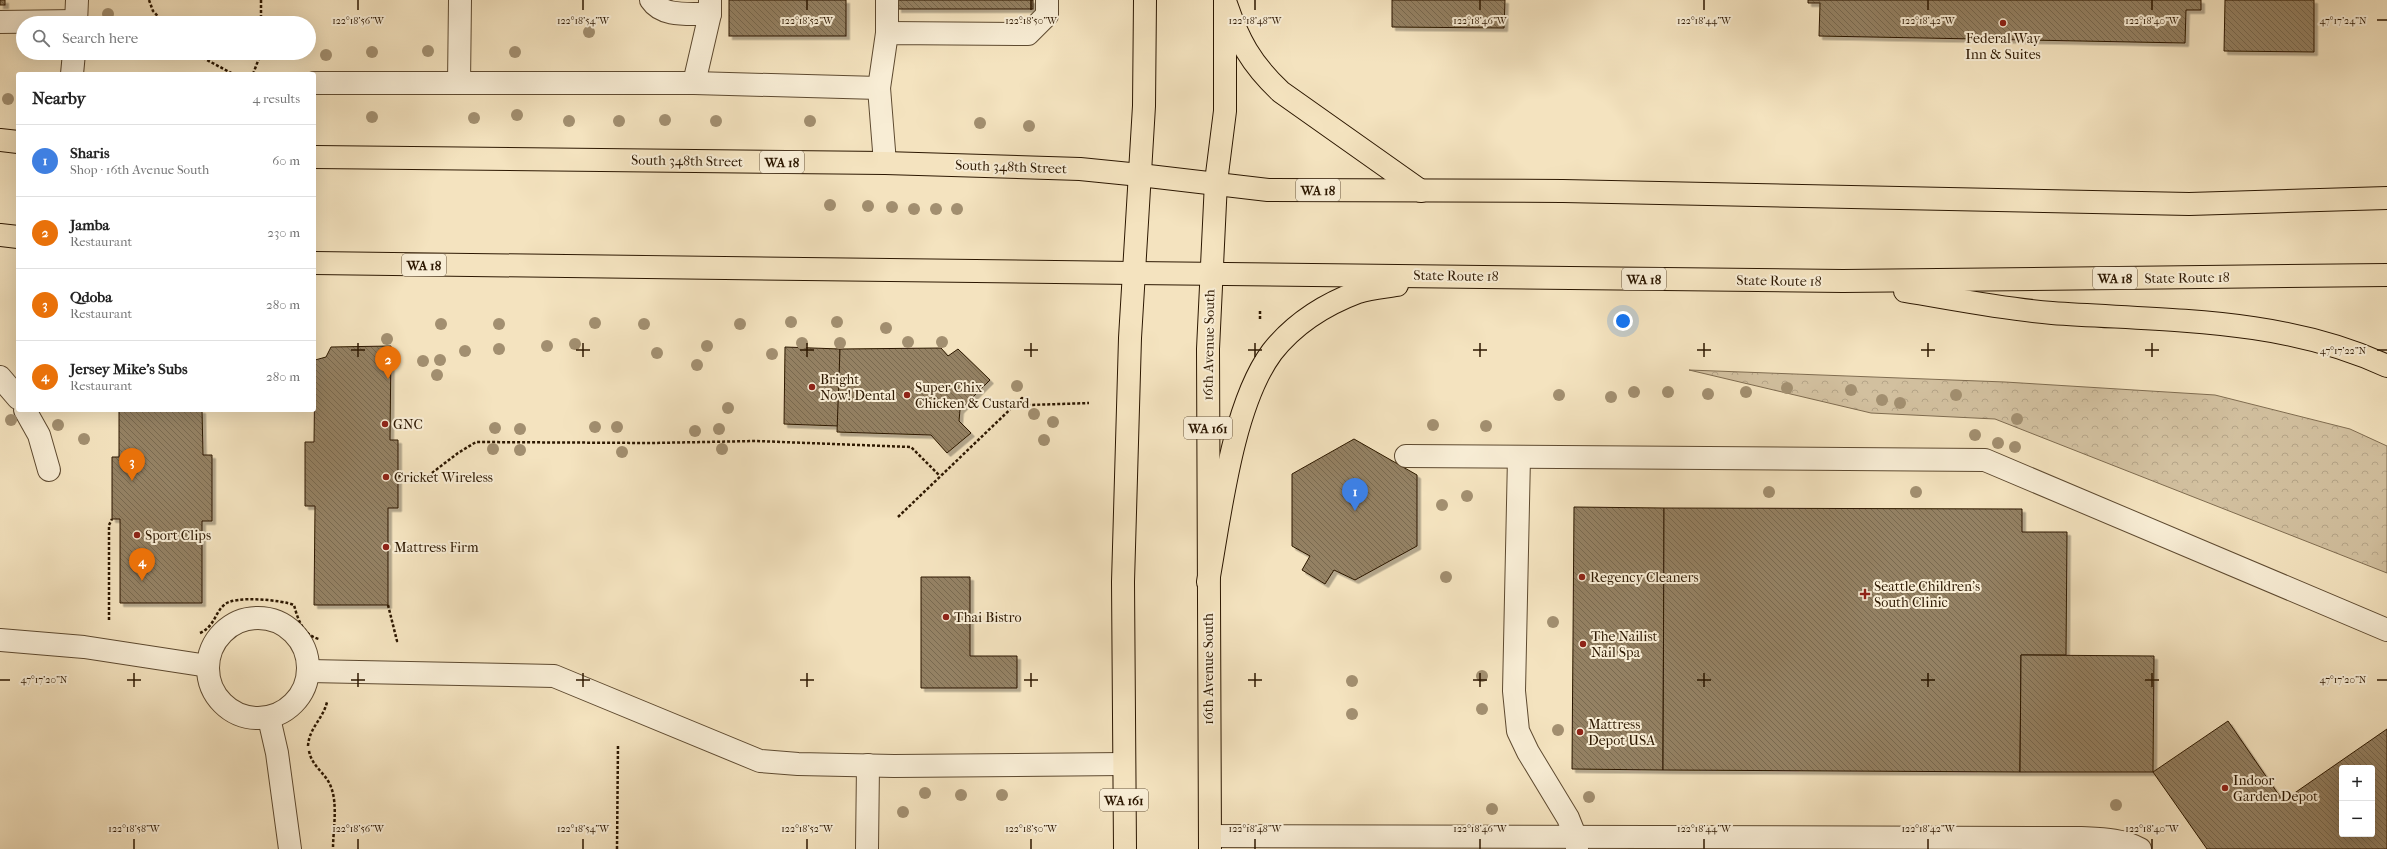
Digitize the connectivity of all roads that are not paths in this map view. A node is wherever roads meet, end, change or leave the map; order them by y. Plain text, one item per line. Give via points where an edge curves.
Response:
1 (460, 0) edge
2 (651, 0) edge
3 (887, 0) edge
4 (1047, 0) edge
5 (1145, 0) edge
6 (1225, 1) edge
7 (710, 7) edge
8 (77, 15) edge
9 (66, 16) edge
10 (16, 21) edge
11 (0, 22) edge
12 (887, 33) junction
13 (73, 60) edge
14 (72, 72) edge
15 (316, 83) edge
16 (459, 83) junction
17 (694, 83) junction
18 (879, 88) junction
19 (0, 140) edge
20 (16, 142) edge
21 (316, 157) edge
22 (885, 163) junction
23 (1140, 175) junction
24 (1216, 182) junction
25 (1421, 191) junction
26 (2387, 198) edge
27 (0, 235) edge
28 (16, 237) edge
29 (316, 263) edge
30 (1134, 273) junction
31 (1210, 273) junction
32 (1445, 276) junction
33 (2387, 276) edge
34 (1843, 282) junction
35 (2387, 366) edge
36 (0, 377) edge
37 (16, 396) edge
38 (26, 412) edge
39 (1406, 456) dead end
40 (1519, 456) junction
41 (49, 470) dead end
42 (1208, 582) junction
43 (2387, 630) edge
44 (0, 640) edge
45 (208, 666) junction
46 (318, 672) junction
47 (269, 718) junction
48 (1124, 764) junction
49 (868, 765) junction
50 (1125, 842) edge
51 (1210, 842) edge
52 (1576, 844) edge
53 (290, 849) edge
54 (867, 849) edge
55 (2140, 849) edge

1 - 16 lane
2 - 7 lane via 667,12
3 - 12 lane
4 - 12 lane via 1047,14 1028,34
5 - 23 main road via 1144,106
6 - 24 main road, 16th Avenue South via 1225,111
6 - 25 main road via 1236,34 1262,74 1281,92
7 - 17 lane
8 - 9 lane
10 - 11 lane
12 - 18 lane
13 - 14 lane
15 - 16 lane
16 - 17 lane
17 - 18 lane
18 - 22 lane
19 - 20 main road
21 - 22 main road, South 348th Street / WA 18
22 - 23 main road, South 348th Street / WA 18 via 1080,169
23 - 24 main road, South 348th Street / WA 18
23 - 30 main road, WA 161
24 - 25 main road, WA 18 via 1268,190
24 - 31 main road, 16th Avenue South / WA 161
25 - 26 main road, WA 18 via 1563,191 2189,204
27 - 28 main road
29 - 30 main road, WA 18
30 - 31 main road, State Route 18 / WA 18
30 - 48 main road, WA 161 via 1123,582
31 - 32 main road, State Route 18 / WA 18
31 - 42 main road, 16th Avenue South / WA 161
32 - 34 main road, State Route 18 / WA 18
32 - 42 main road via 1360,292 1324,308 1294,330 1272,352 1255,383 1237,435
33 - 34 main road, State Route 18 / WA 18
34 - 35 main road via 2050,313 2220,322 2277,331 2329,344
36 - 37 lane
38 - 41 lane via 39,435
39 - 40 lane
40 - 43 lane via 1985,460
40 - 52 lane via 1514,691 1518,731 1568,818
42 - 51 main road, 16th Avenue South / WA 161
44 - 45 lane via 84,647
45 - 46 lane via 211,650 218,637 230,626 244,620 260,618 277,621 290,629 301,641
45 - 47 lane via 209,681 226,707 239,715
46 - 47 lane via 296,701 284,712
46 - 49 lane via 554,676 760,761
47 - 53 lane via 277,753
48 - 49 lane
48 - 50 main road, WA 161
49 - 54 lane
51 - 52 lane
52 - 55 lane via 2081,838 2111,839

